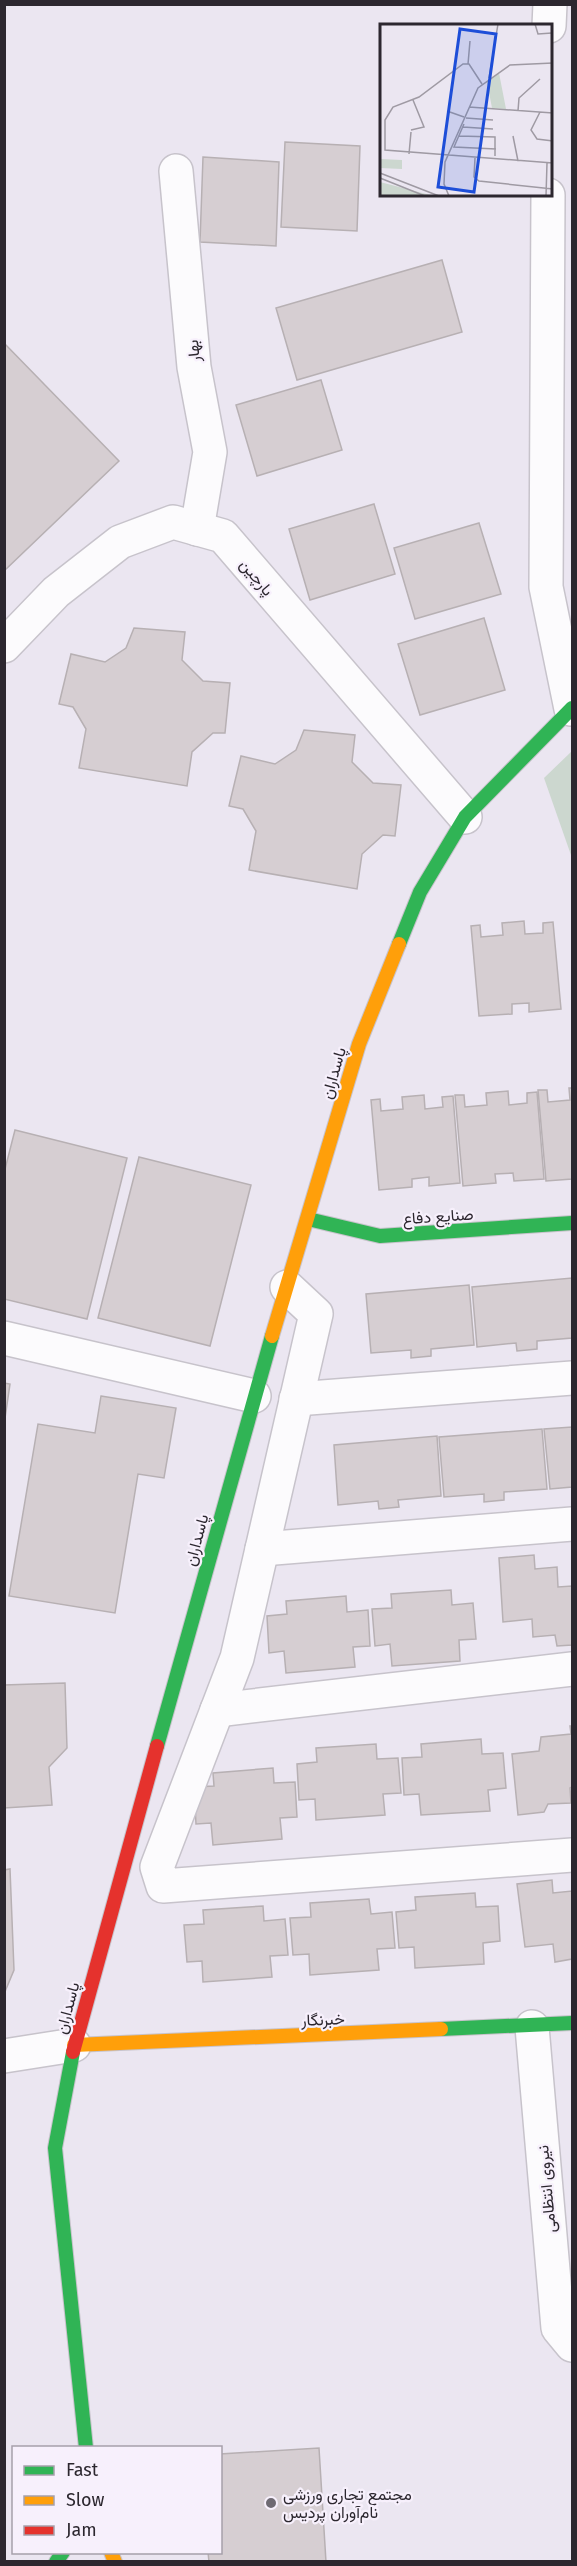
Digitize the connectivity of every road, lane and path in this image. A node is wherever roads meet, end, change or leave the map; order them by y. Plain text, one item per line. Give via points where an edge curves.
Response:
1 (550, 4) edge
2 (549, 24) edge
3 (176, 171) dead end
4 (548, 196) edge
5 (197, 529) junction
6 (4, 646) edge
7 (572, 708) edge
8 (465, 817) junction
9 (308, 1220) junction
10 (573, 1223) edge
11 (287, 1287) junction
12 (4, 1338) edge
13 (573, 1378) edge
14 (254, 1396) junction
15 (296, 1400) junction
16 (573, 1524) edge
17 (262, 1549) junction
18 (573, 1669) edge
19 (217, 1710) junction
20 (573, 1855) edge
21 (573, 2023) edge
22 (532, 2027) junction
23 (74, 2045) junction
24 (4, 2056) edge
25 (573, 2345) edge
26 (86, 2446) edge

1 - 2 street
3 - 5 street, بهار via 194,367 210,452
4 - 7 street via 546,587
5 - 6 street, پارچین via 173,522 120,542 56,592
5 - 8 street, پارچین via 223,536
7 - 8 street, پاسداران
8 - 9 street, پاسداران via 420,892 358,1044
9 - 10 street, صنایع دفاع via 380,1236
9 - 11 street, پاسداران
11 - 14 street, پاسداران
11 - 15 street via 316,1314
12 - 14 street
13 - 15 street
14 - 23 street, پاسداران
15 - 17 street
16 - 17 street
17 - 19 street via 237,1658
18 - 19 street
19 - 20 street via 157,1867 163,1886
21 - 22 street, خبرنگار
22 - 23 street, خبرنگار
22 - 25 street, نیروی انتظامی via 558,2328
23 - 24 street
23 - 26 street, پاسداران via 55,2148

